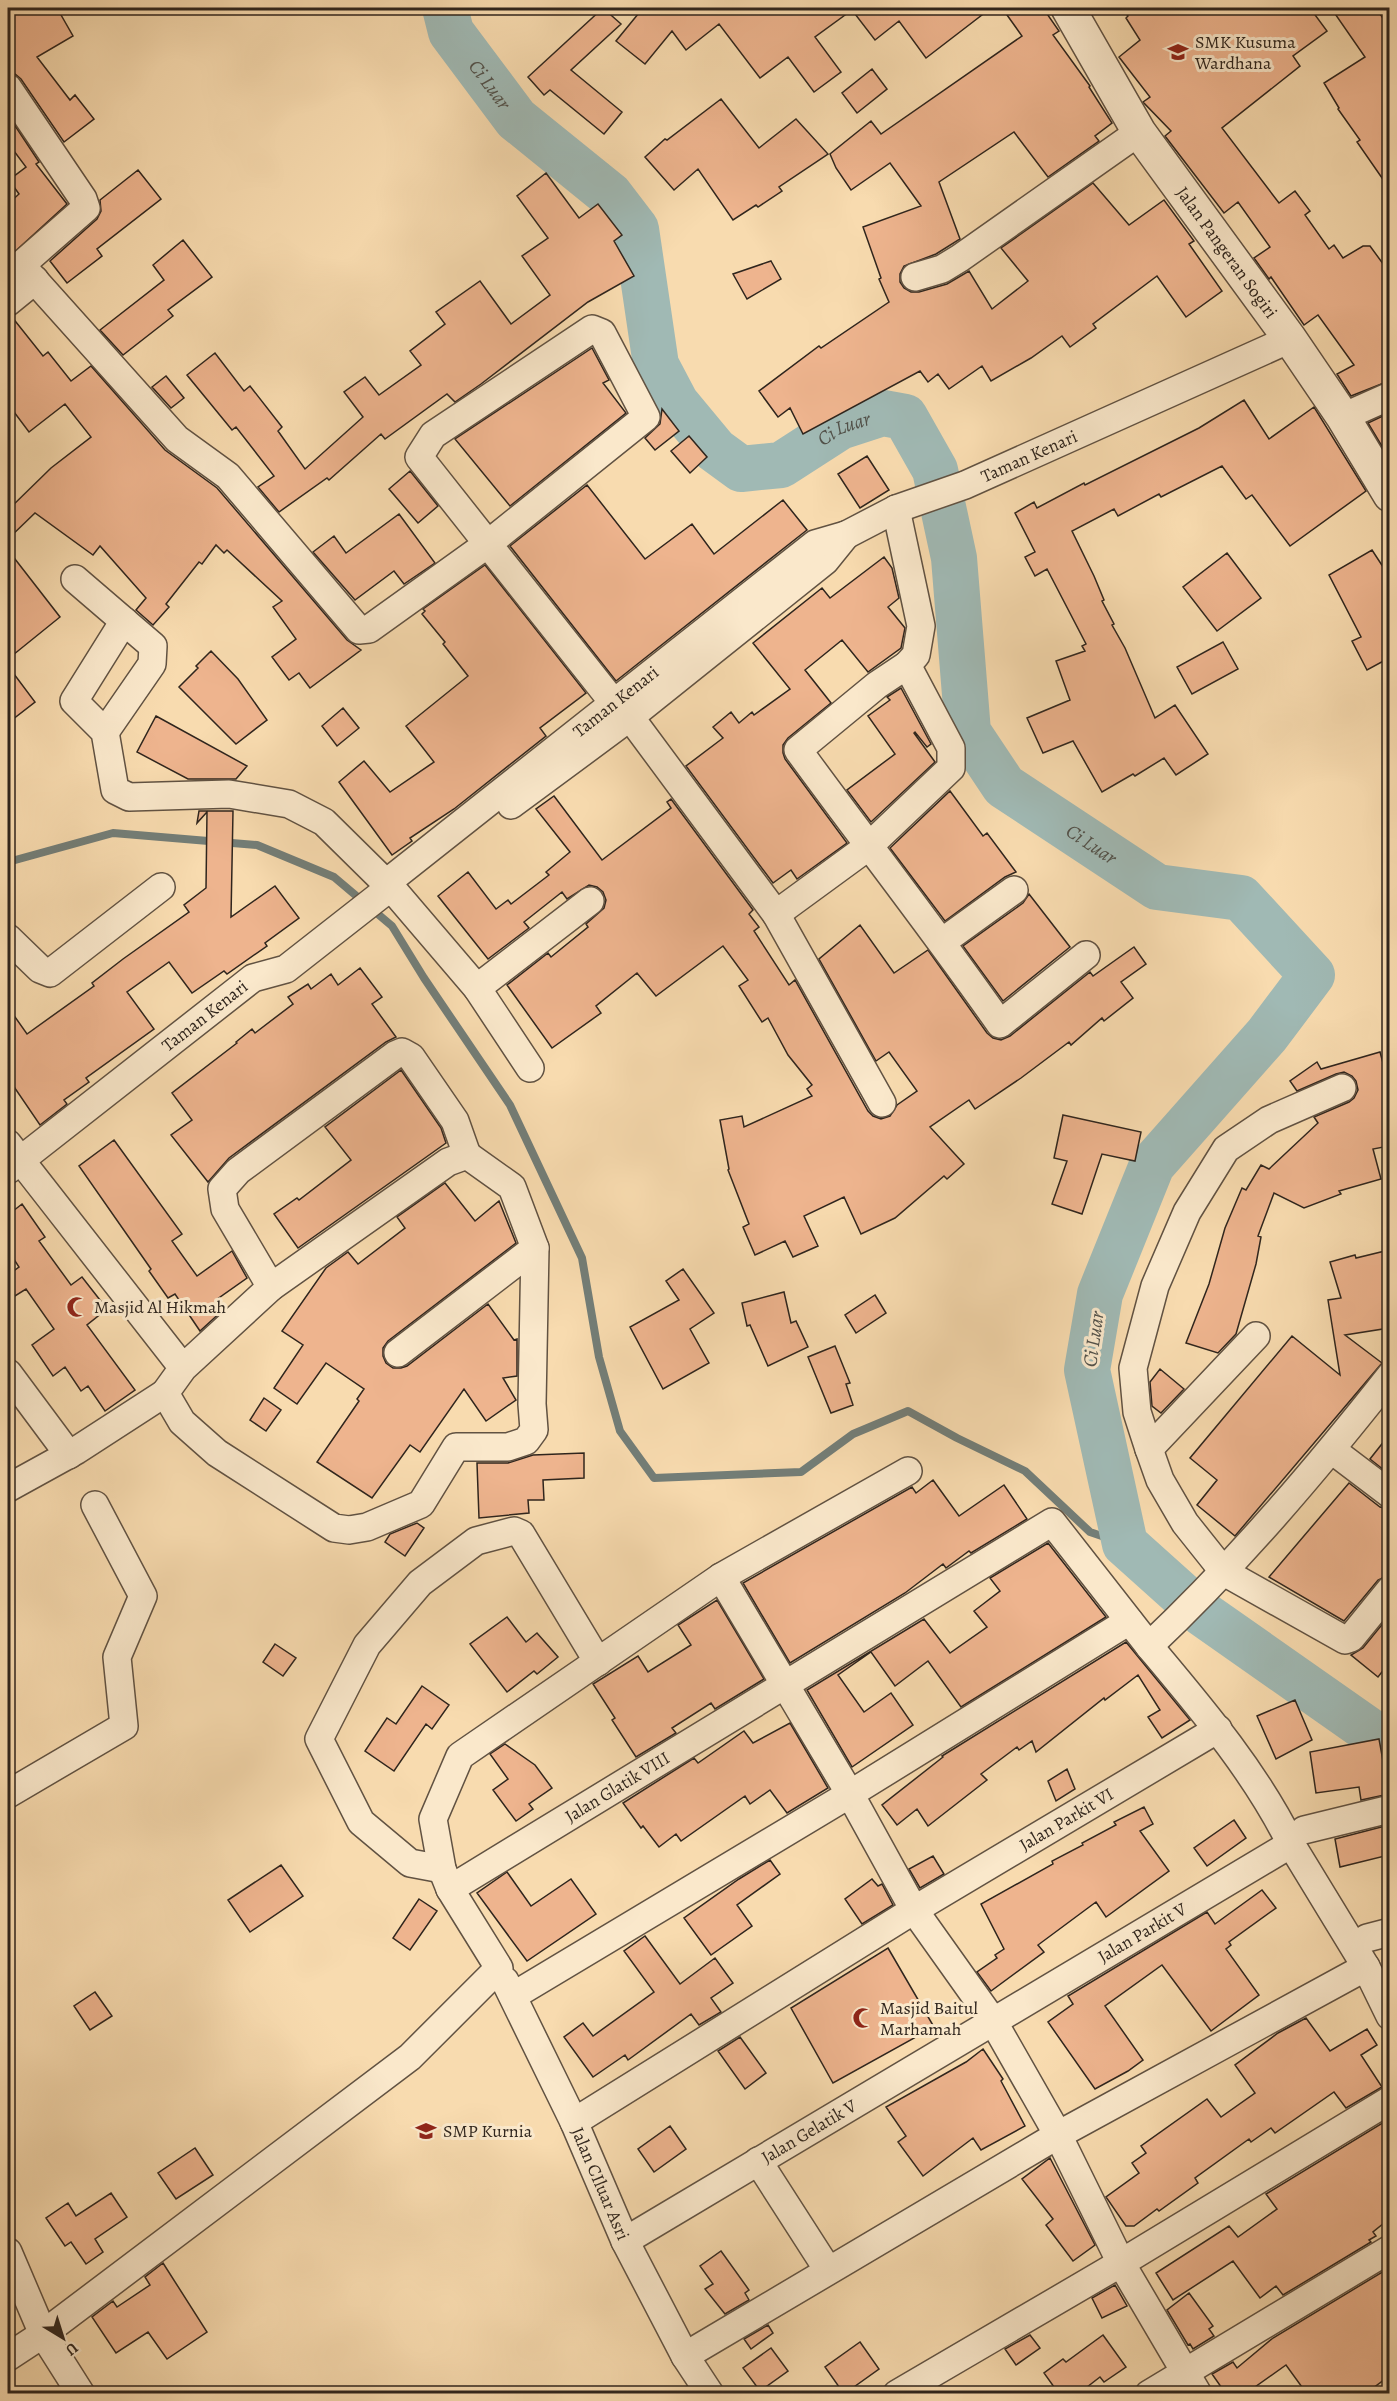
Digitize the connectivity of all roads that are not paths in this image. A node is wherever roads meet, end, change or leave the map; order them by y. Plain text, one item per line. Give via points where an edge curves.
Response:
1 (1068, 8) edge
2 (8, 88) edge
3 (1139, 132) junction
4 (915, 277) dead end
5 (35, 280) junction
6 (8, 302) edge
7 (1290, 339) junction
8 (1389, 396) edge
9 (1343, 417) junction
10 (1389, 495) edge
11 (908, 505) junction
12 (489, 543) junction
13 (75, 579) dead end
14 (124, 621) junction
15 (907, 665) junction
16 (622, 709) junction
17 (105, 732) junction
18 (868, 847) junction
19 (162, 887) dead end
20 (1014, 890) dead end
21 (385, 891) junction
22 (590, 902) dead end
23 (776, 914) junction
24 (8, 938) edge
25 (942, 942) junction
26 (1086, 955) dead end
27 (477, 988) junction
28 (530, 1068) dead end
29 (1342, 1088) dead end
30 (882, 1103) dead end
31 (467, 1155) junction
32 (16, 1161) edge
33 (535, 1248) junction
34 (271, 1287) junction
35 (1256, 1336) dead end
36 (399, 1353) dead end
37 (183, 1368) junction
38 (8, 1373) edge
39 (1389, 1376) edge
40 (165, 1394) junction
41 (1149, 1449) junction
42 (1332, 1450) junction
43 (69, 1455) junction
44 (908, 1471) dead end
45 (8, 1488) edge
46 (1389, 1494) edge
47 (95, 1505) dead end
48 (1222, 1575) junction
49 (721, 1577) junction
50 (1389, 1590) edge
51 (1129, 1621) junction
52 (1158, 1638) junction
53 (598, 1662) junction
54 (785, 1684) junction
55 (1218, 1729) junction
56 (8, 1794) edge
57 (850, 1794) junction
58 (1389, 1809) edge
59 (1297, 1837) junction
60 (446, 1879) junction
61 (914, 1910) junction
62 (1366, 1966) junction
63 (499, 1968) junction
64 (513, 1996) junction
65 (1389, 2016) edge
66 (993, 2021) junction
67 (1389, 2100) edge
68 (574, 2122) junction
69 (1058, 2135) junction
70 (758, 2161) junction
71 (625, 2241) junction
72 (1389, 2249) edge
73 (8, 2252) edge
74 (1121, 2263) junction
75 (828, 2270) junction
76 (43, 2334) junction
77 (685, 2356) junction
78 (8, 2357) edge
79 (1192, 2383) edge
80 (81, 2394) edge
81 (710, 2394) edge
82 (897, 2394) edge
83 (1149, 2394) edge

1 - 3 street, Jalan Pangeran Sogiri
2 - 5 street via 86,208 21,265
3 - 4 street via 960,258
3 - 7 street, Jalan Pangeran Sogiri
5 - 6 street
5 - 12 street via 177,439 228,476 358,630 369,629
7 - 9 street, Jalan Pangeran Sogiri
7 - 11 street, Taman Kenari via 965,485
8 - 9 street
9 - 10 street, Jalan Pangeran Sogiri
11 - 15 street via 921,626 916,655
11 - 16 street, Taman Kenari via 846,535 815,544
12 - 12 street via 419,457 433,435 591,329 597,329 646,417
12 - 16 street
13 - 14 street
14 - 17 street via 74,701
14 - 17 street via 153,646 152,663
15 - 18 street via 951,748 951,768
15 - 18 street via 798,750
16 - 21 street, Taman Kenari
16 - 23 street
17 - 21 street via 115,790 129,797 229,794 290,804 324,822
18 - 23 street
18 - 25 street
19 - 24 street via 50,972 40,969
20 - 25 street
21 - 27 street
21 - 32 street, Taman Kenari via 286,969 270,989
22 - 27 street
23 - 30 street
25 - 26 street via 1000,1024
27 - 28 street
29 - 41 street via 1269,1120 1226,1149 1187,1212 1155,1286 1133,1368 1137,1412
31 - 33 street via 512,1187
31 - 34 street via 448,1162
31 - 34 street via 455,1121 411,1057 402,1052 395,1055 238,1172 222,1189 225,1209
32 - 37 street
33 - 36 street
33 - 40 street via 534,1430 526,1441 508,1447 456,1447 421,1504 367,1527 333,1528 218,1453 182,1422
34 - 37 street
35 - 41 street
37 - 40 street
38 - 43 street
39 - 42 street
40 - 43 street
41 - 48 street via 1185,1523
42 - 46 street
42 - 48 street
43 - 45 street
44 - 49 street
47 - 56 street via 143,1596 117,1657 124,1726
48 - 50 street via 1345,1640 1351,1638
48 - 52 street
49 - 53 street
49 - 54 street
51 - 52 street
51 - 54 street, Jalan Glatik VIII via 1052,1522
51 - 57 street
52 - 55 street
53 - 60 street via 460,1756 433,1819
53 - 60 street via 521,1534 514,1531 476,1541 420,1583 367,1645 319,1739 361,1822 410,1863
54 - 57 street
54 - 60 street, Jalan Glatik VIII
55 - 59 street via 1280,1823
55 - 61 street, Jalan Parkit VI
57 - 61 street
57 - 64 street
58 - 59 street, Jalan Parkit V
59 - 62 street
59 - 66 street, Jalan Parkit V
60 - 63 street, Jalan CIluar Asri
61 - 66 street
61 - 68 street, Jalan Parkit VI
62 - 65 street
62 - 69 street
63 - 64 street, Jalan CIluar Asri
63 - 76 street via 410,2057
64 - 68 street, Jalan CIluar Asri
66 - 69 street
66 - 70 street, Jalan Gelatik V
67 - 74 street
68 - 71 street, Jalan CIluar Asri
69 - 74 street
69 - 75 street
70 - 71 street, Jalan Gelatik V
70 - 75 street
71 - 77 street, Jalan CIluar Asri
72 - 79 street
73 - 76 street
74 - 79 street
74 - 82 street
75 - 77 street
76 - 78 street
76 - 80 street
77 - 81 street, Jalan CIluar Asri
79 - 83 street

